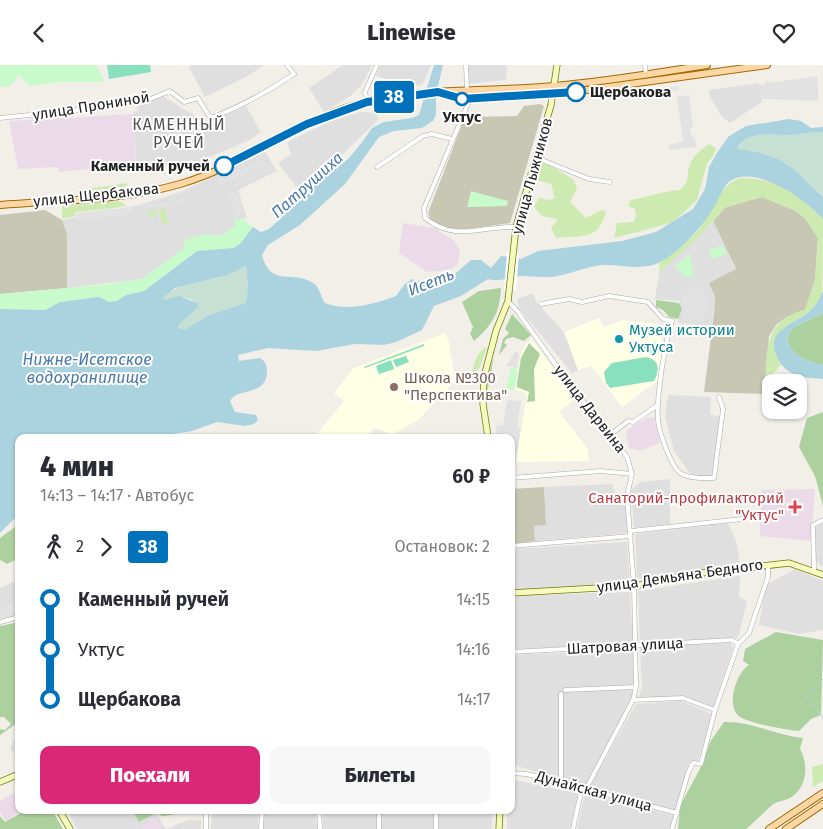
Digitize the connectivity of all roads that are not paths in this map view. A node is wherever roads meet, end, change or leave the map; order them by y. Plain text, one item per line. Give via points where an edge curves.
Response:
1 (287, 65) edge
2 (377, 65) edge
3 (466, 65) edge
4 (557, 65) edge
5 (645, 65) edge
6 (707, 65) edge
7 (767, 65) edge
8 (750, 66) edge
9 (646, 74) junction
10 (467, 90) junction
11 (554, 90) junction
12 (441, 92) junction
13 (470, 99) junction
14 (367, 102) junction
15 (0, 118) edge
16 (452, 139) junction
17 (537, 158) junction
18 (377, 167) dead end
19 (610, 182) dead end
20 (0, 205) edge
21 (516, 227) junction
22 (508, 301) junction
23 (541, 304) dead end
24 (719, 397) dead end
25 (658, 405) junction
26 (488, 434) edge
27 (610, 435) junction
28 (632, 474) junction
29 (515, 478) edge
30 (742, 519) dead end
31 (823, 520) edge
32 (631, 534) junction
33 (515, 547) edge
34 (768, 564) junction
35 (814, 570) junction
36 (823, 575) edge
37 (634, 586) junction
38 (515, 593) edge
39 (15, 618) edge
40 (0, 621) edge
41 (738, 644) junction
42 (636, 646) junction
43 (515, 652) edge
44 (636, 687) junction
45 (565, 690) dead end
46 (561, 694) dead end
47 (633, 700) junction
48 (715, 710) junction
49 (515, 773) edge
50 (15, 776) edge
51 (0, 782) edge
52 (561, 782) junction
53 (584, 789) junction
54 (823, 793) edge
55 (823, 804) edge
56 (677, 813) junction
57 (61, 814) edge
58 (206, 814) edge
59 (262, 814) edge
60 (320, 814) edge
61 (379, 814) edge
62 (436, 814) edge
63 (500, 814) edge
64 (70, 829) edge
65 (206, 829) edge
66 (261, 829) edge
67 (320, 829) edge
68 (379, 829) edge
69 (436, 829) edge
70 (499, 829) edge
71 (573, 829) edge
72 (672, 829) edge
73 (769, 829) edge
74 (786, 829) edge

1 - 15 street, улица Прониной via 294,74 276,87 214,117 209,116 198,98 184,102 170,91 148,100
2 - 14 street via 365,93
3 - 10 street
4 - 11 street, улица Лыжников
5 - 9 street
6 - 9 main road, улица Щербакова
7 - 8 main road, улица Щербакова
8 - 11 main road, улица Щербакова
9 - 11 main road, улица Щербакова
10 - 11 main road, улица Щербакова
10 - 12 main road, улица Щербакова
11 - 13 main road, улица Щербакова
11 - 17 street, улица Лыжников
12 - 13 main road, улица Щербакова
12 - 14 main road, улица Щербакова
13 - 16 street
14 - 20 main road, улица Щербакова via 307,124 180,184 127,194
16 - 18 street via 432,134 423,136
16 - 21 street via 424,208 425,219 436,227 451,231
17 - 19 street via 589,179
17 - 21 street, улица Лыжников
21 - 22 street, улица Лыжников
22 - 26 street, улица Лыжников via 484,377 483,404
22 - 27 street, улица Дарвина
23 - 25 street via 569,299 582,302 609,296 648,302 663,319 672,321
24 - 25 street via 723,409 714,478 692,477 674,467 658,422
25 - 27 street
27 - 28 street, улица Дарвина via 627,457
28 - 29 street via 601,471
28 - 32 street via 627,496
30 - 32 street
31 - 35 street via 813,525
32 - 33 street
32 - 37 street
34 - 35 street, улица Демьяна Бедного via 789,563
34 - 37 street, улица Демьяна Бедного
34 - 41 street via 768,577 749,633
35 - 36 street, улица Демьяна Бедного
37 - 38 street, улица Демьяна Бедного
37 - 42 street
39 - 40 street
41 - 42 street, Шатровая улица via 732,640
41 - 48 street
42 - 43 street, Шатровая улица
42 - 44 street
44 - 45 street
44 - 47 street
46 - 52 street
47 - 48 street via 683,698
47 - 53 street
48 - 56 street via 701,764 693,763 688,773
49 - 52 street, Дунайская улица
50 - 51 street
52 - 53 street, Дунайская улица
53 - 56 street, Дунайская улица
53 - 71 street
54 - 73 main road
55 - 74 main road
56 - 72 street
57 - 64 street
58 - 65 street
59 - 66 street
60 - 67 street
61 - 68 street
62 - 69 street
63 - 70 street

